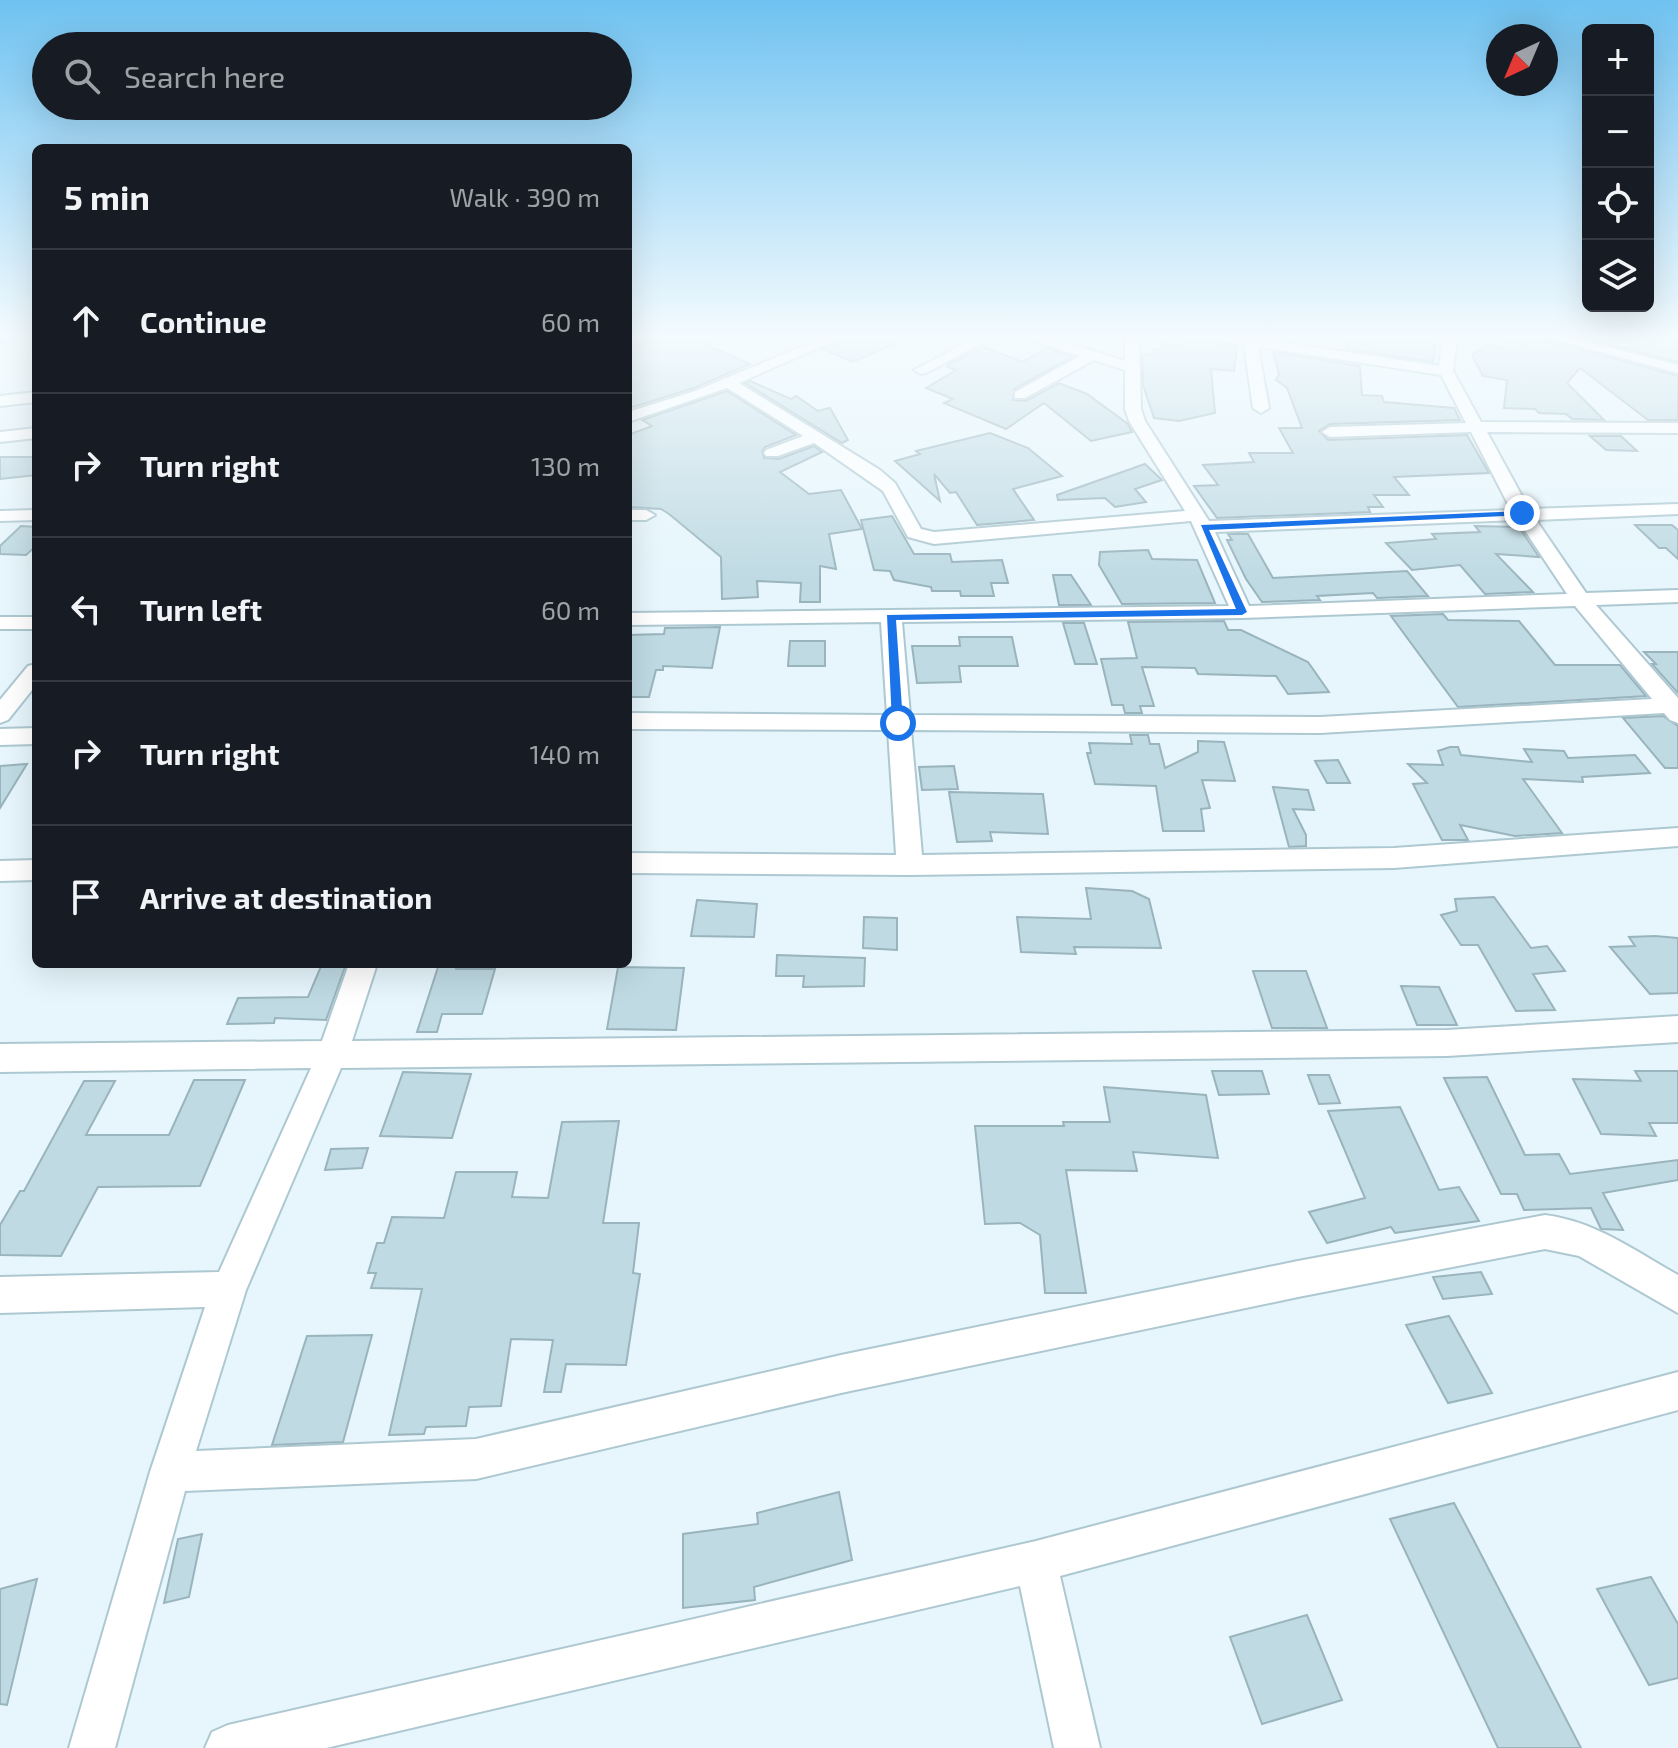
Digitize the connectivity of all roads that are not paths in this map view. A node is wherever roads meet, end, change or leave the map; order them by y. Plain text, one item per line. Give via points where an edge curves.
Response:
1 (785, 418) edge
2 (1136, 418) edge
3 (1473, 418) edge
4 (1479, 427) junction
5 (1678, 428) edge
6 (1330, 432) dead end
7 (32, 433) edge
8 (0, 437) edge
9 (816, 437) junction
10 (772, 453) dead end
11 (1678, 509) edge
12 (1522, 513) junction
13 (32, 515) edge
14 (0, 516) edge
15 (1200, 521) junction
16 (1678, 596) edge
17 (1581, 600) junction
18 (1242, 612) junction
19 (891, 617) junction
20 (632, 619) edge
21 (0, 623) edge
22 (32, 623) edge
23 (32, 676) edge
24 (1675, 709) edge
25 (0, 715) edge
26 (632, 721) edge
27 (898, 723) junction
28 (32, 736) edge
29 (0, 737) edge
30 (1678, 837) edge
31 (632, 863) edge
32 (910, 865) junction
33 (32, 870) edge
34 (0, 871) edge
35 (362, 968) edge
36 (1678, 1029) edge
37 (332, 1055) junction
38 (0, 1058) edge
39 (229, 1289) junction
40 (0, 1295) edge
41 (1678, 1295) edge
42 (1678, 1391) edge
43 (170, 1472) junction
44 (1036, 1562) junction
45 (92, 1748) edge
46 (228, 1748) edge
47 (1077, 1748) edge

1 - 9 street
2 - 15 street
3 - 4 street
4 - 5 street
4 - 6 street
4 - 12 street
7 - 8 street
9 - 10 street
9 - 15 street via 889,487 914,533 925,538
11 - 12 street
12 - 15 street
12 - 17 street
13 - 14 street
15 - 18 street
16 - 17 street
17 - 18 street
17 - 24 street
18 - 19 street
19 - 20 street
19 - 27 street
21 - 22 street
23 - 25 street
24 - 27 street via 1320,725
26 - 27 street
27 - 32 street
28 - 29 street
30 - 32 street via 1394,858
31 - 32 street
33 - 34 street
35 - 37 street
36 - 37 street via 1447,1043
37 - 38 street
37 - 39 street
39 - 40 street
39 - 43 street
41 - 43 street via 1591,1244 1545,1232 841,1374 476,1459
42 - 44 street
43 - 45 street
44 - 46 street
44 - 47 street

